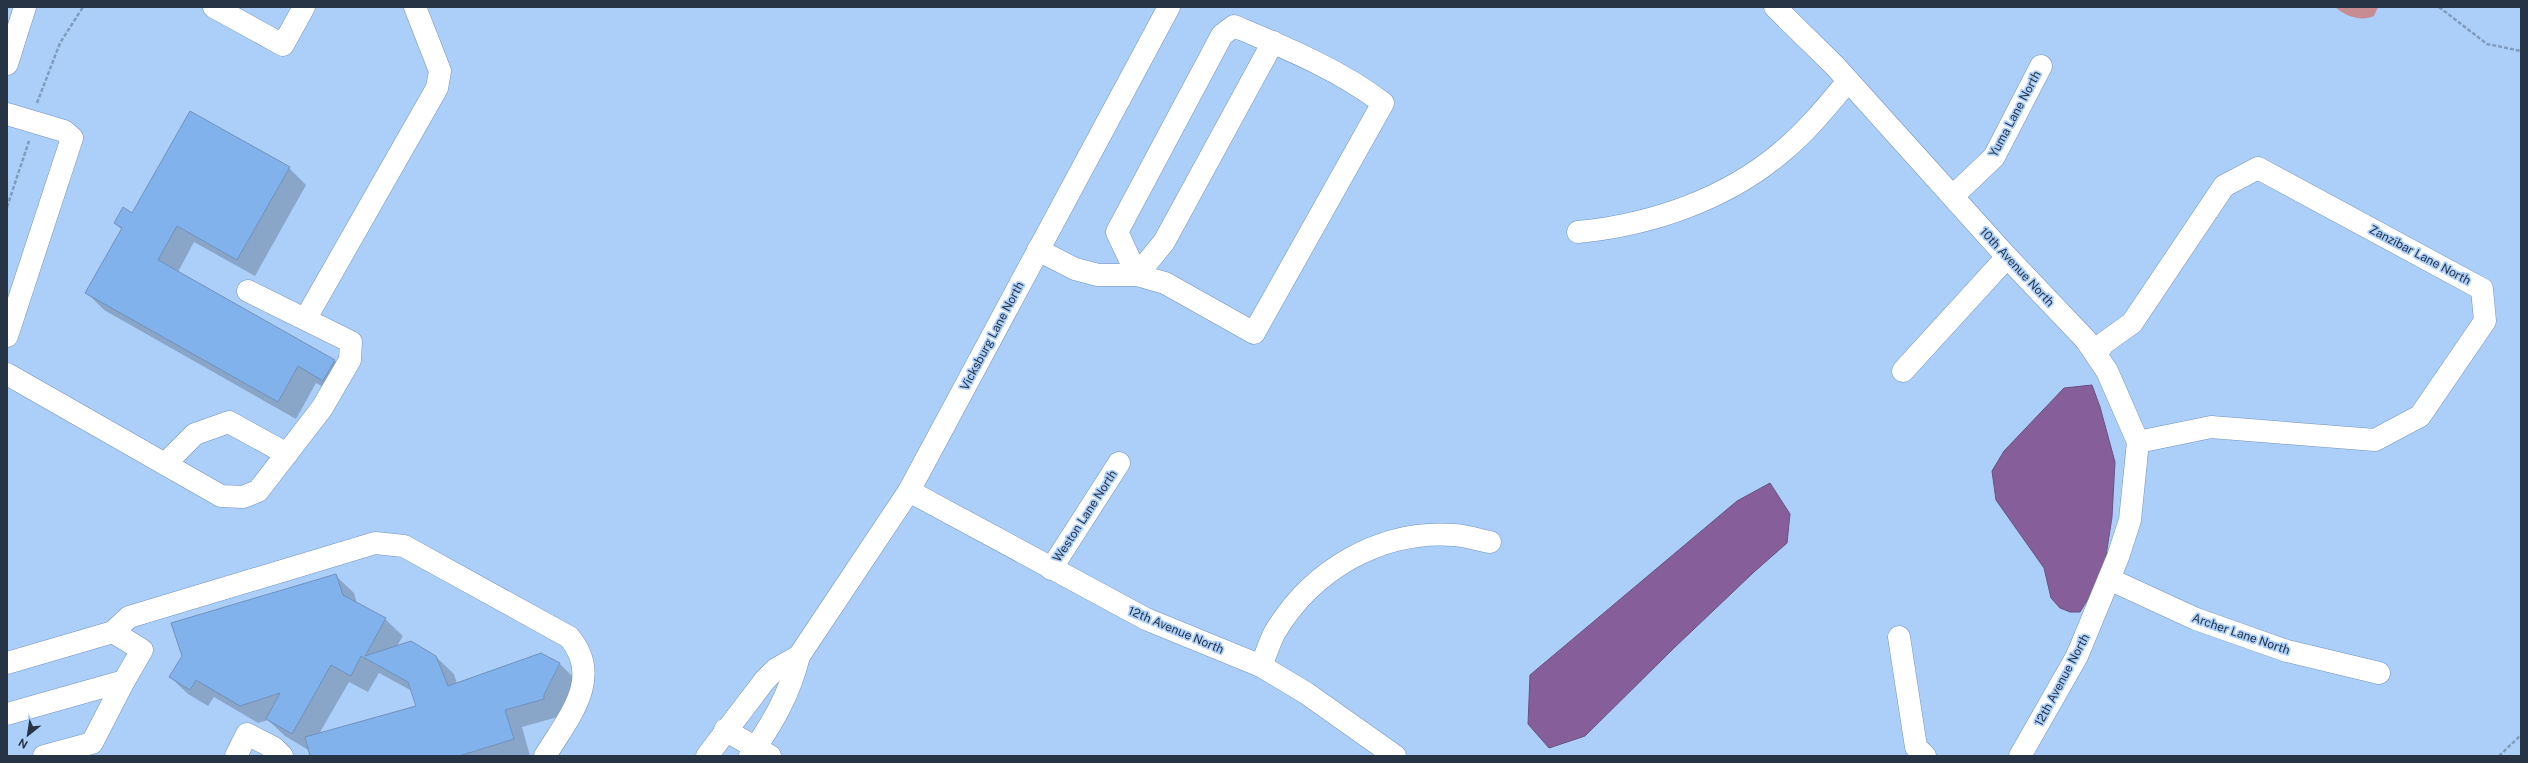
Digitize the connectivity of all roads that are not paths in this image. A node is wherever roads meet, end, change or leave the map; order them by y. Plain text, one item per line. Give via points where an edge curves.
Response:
1 (26, 7) edge
2 (214, 7) edge
3 (304, 7) edge
4 (415, 7) edge
5 (1169, 7) edge
6 (1775, 7) edge
7 (1273, 42) junction
8 (7, 64) edge
9 (2041, 66) dead end
10 (1848, 81) junction
11 (7, 114) edge
12 (1953, 196) junction
13 (1578, 232) dead end
14 (1038, 250) junction
15 (2006, 257) junction
16 (1137, 276) junction
17 (248, 291) dead end
18 (306, 318) junction
19 (7, 336) edge
20 (2096, 354) junction
21 (1903, 370) dead end
22 (7, 374) edge
23 (2138, 442) junction
24 (287, 454) junction
25 (1119, 463) dead end
26 (165, 464) junction
27 (909, 490) junction
28 (1490, 542) dead end
29 (1051, 569) junction
30 (2109, 579) junction
31 (113, 632) junction
32 (1899, 637) dead end
33 (799, 656) junction
34 (7, 663) edge
35 (1261, 666) junction
36 (2379, 673) dead end
37 (124, 681) junction
38 (7, 714) edge
39 (725, 730) junction
40 (759, 753) edge
41 (44, 756) edge
42 (236, 756) edge
43 (282, 756) edge
44 (546, 756) edge
45 (707, 756) edge
46 (1395, 756) edge
47 (1925, 756) edge
48 (2020, 756) edge

1 - 8 street
2 - 3 street via 283,45
4 - 18 street via 440,71 437,88
5 - 14 street, Vicksburg Lane North
6 - 10 street, 10th Avenue North
7 - 16 street via 1164,242
7 - 16 street via 1234,26 1222,35 1117,232
7 - 16 street via 1360,86 1382,103 1266,315 1254,333 1165,283
9 - 12 street, Yuma Lane North via 1994,157
10 - 12 street, 10th Avenue North
10 - 13 street via 1818,118 1784,151 1745,179 1703,200 1657,217 1611,229
11 - 19 street via 64,131 72,138
12 - 15 street, 10th Avenue North
14 - 16 street via 1075,269 1098,275
14 - 27 street, Vicksburg Lane North
15 - 20 street, 10th Avenue North via 2086,340
15 - 21 street
17 - 18 street
18 - 24 street via 351,342 350,360 322,408
20 - 23 street, 10th Avenue North via 2107,371
20 - 23 street, Zanzibar Lane North via 2104,343 2132,323 2224,186 2258,168 2482,289 2485,321 2420,416 2375,440 2211,427
22 - 26 street
23 - 30 street, 10th Avenue North via 2130,520
24 - 26 street via 229,422 195,434
24 - 26 street via 258,491 243,497 221,496
25 - 29 street, Weston Lane North
27 - 29 street, 12th Avenue North
27 - 33 street, Vicksburg Lane North
28 - 35 street via 1455,535 1419,536 1385,543 1350,558 1320,577 1296,603 1275,633
29 - 35 street, 12th Avenue North via 1146,620
30 - 36 street, Archer Lane North via 2210,624 2287,651
30 - 48 street, 12th Avenue North via 2077,656
31 - 34 street
31 - 37 street via 142,650
31 - 44 street via 129,617 375,543 404,546 569,637 580,649 585,672 581,696
32 - 47 street via 1916,747
33 - 39 street, Vicksburg Lane North via 776,669
33 - 40 street, Vicksburg Lane North via 785,701
35 - 46 street, 12th Avenue North via 1306,693
37 - 38 street
37 - 41 street via 92,743
39 - 40 street
39 - 45 street, Vicksburg Lane North
42 - 43 street via 247,734 274,748

